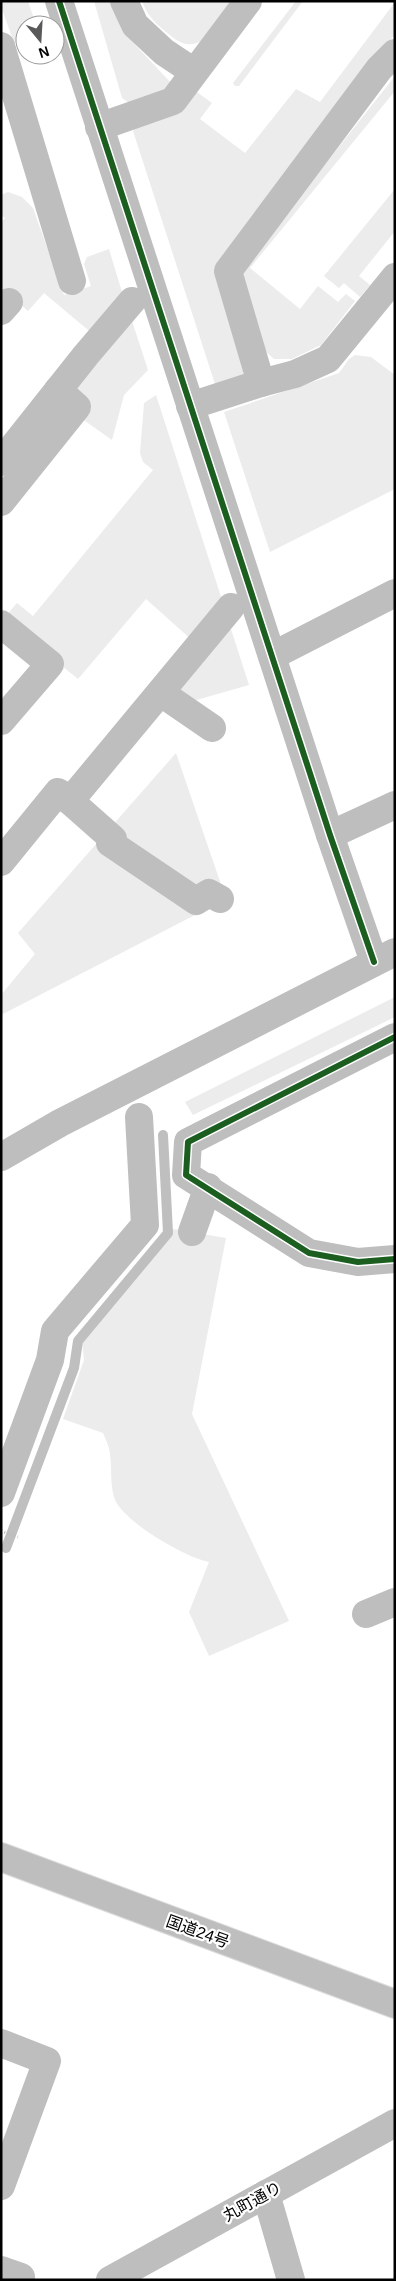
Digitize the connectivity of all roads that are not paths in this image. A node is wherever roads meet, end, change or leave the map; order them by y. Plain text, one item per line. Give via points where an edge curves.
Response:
1 (59, 1) edge
2 (124, 1) edge
3 (248, 1) edge
4 (1, 46) edge
5 (395, 53) edge
6 (194, 72) junction
7 (99, 127) junction
8 (395, 277) edge
9 (72, 281) dead end
10 (132, 301) dead end
11 (261, 383) junction
12 (58, 390) junction
13 (190, 406) junction
14 (1, 462) edge
15 (1, 502) edge
16 (395, 593) edge
17 (231, 607) dead end
18 (1, 624) edge
19 (272, 656) junction
20 (161, 692) junction
21 (1, 720) edge
22 (212, 728) dead end
23 (70, 801) junction
24 (395, 805) edge
25 (330, 835) junction
26 (1, 862) edge
27 (220, 898) dead end
28 (384, 957) edge
29 (392, 1044) edge
30 (139, 1117) dead end
31 (1, 1156) edge
32 (208, 1188) junction
33 (192, 1232) dead end
34 (395, 1259) edge
35 (1, 1494) edge
36 (395, 1602) edge
37 (366, 1614) dead end
38 (1, 1857) edge
39 (395, 2004) edge
40 (1, 2043) edge
41 (395, 2123) edge
42 (1, 2186) edge
43 (266, 2194) junction
44 (1, 2270) edge
45 (20, 2280) edge
46 (110, 2280) edge
47 (292, 2280) edge

1 - 7 main road
2 - 6 main road via 135,25 164,52
3 - 6 main road
4 - 9 main road
5 - 11 main road via 379,69 228,271
6 - 7 main road via 174,101
7 - 13 main road
8 - 11 main road via 328,359 295,374
10 - 12 main road
11 - 13 main road
12 - 14 main road
12 - 15 main road via 77,407
13 - 19 main road
16 - 19 main road
17 - 20 main road
18 - 21 main road via 50,664
19 - 25 main road
20 - 22 main road
20 - 23 main road
23 - 26 main road via 58,792
23 - 27 main road via 113,839 110,843 196,900 209,893
24 - 25 main road
25 - 28 main road
28 - 31 main road
29 - 32 main road via 188,1142 186,1175
30 - 35 main road via 145,1225 54,1331 50,1360
32 - 33 main road
32 - 34 main road via 308,1254 358,1262
36 - 37 main road
38 - 39 main road, 国道24号
40 - 42 main road via 47,2061
41 - 43 main road, 丸町通り
43 - 46 main road, 丸町通り
43 - 47 main road
44 - 45 main road via 21,2277

